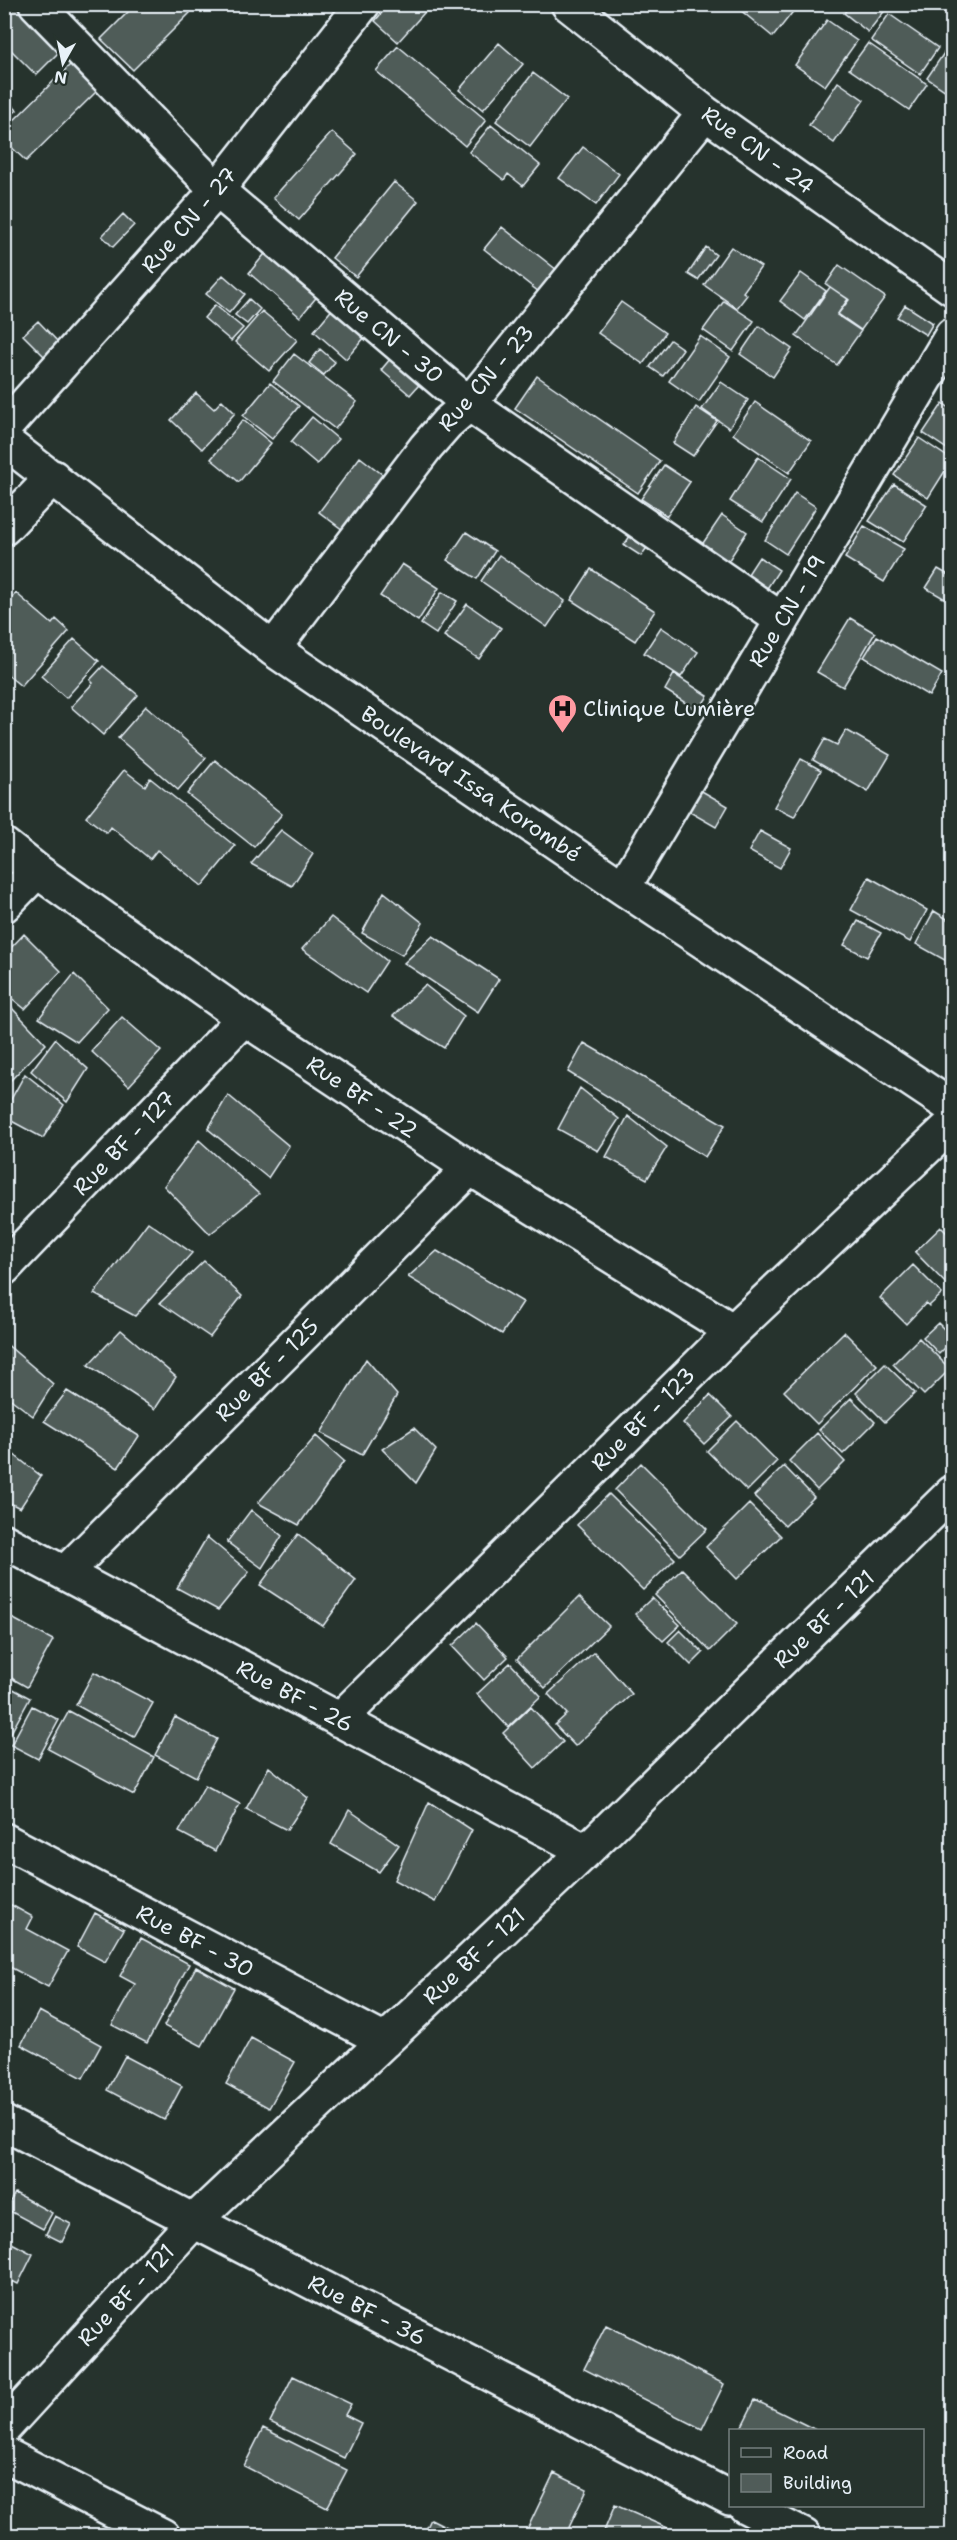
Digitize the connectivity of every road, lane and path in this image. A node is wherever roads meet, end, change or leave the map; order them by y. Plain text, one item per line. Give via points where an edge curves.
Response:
1 (36, 4) edge
2 (363, 4) edge
3 (568, 4) edge
4 (705, 113) junction
5 (217, 189) junction
6 (952, 288) edge
7 (952, 335) edge
8 (470, 404) junction
9 (4, 428) edge
10 (4, 441) edge
11 (52, 477) junction
12 (4, 528) edge
13 (782, 620) junction
14 (273, 648) junction
15 (4, 844) edge
16 (37, 871) junction
17 (623, 888) junction
18 (4, 905) edge
19 (244, 1018) junction
20 (952, 1107) edge
21 (952, 1124) edge
22 (470, 1168) junction
23 (4, 1268) edge
24 (733, 1330) junction
25 (952, 1493) edge
26 (4, 1541) edge
27 (65, 1573) junction
28 (339, 1720) junction
29 (4, 1840) edge
30 (586, 1851) junction
31 (385, 2041) junction
32 (4, 2123) edge
33 (194, 2221) junction
34 (4, 2428) edge
35 (4, 2454) edge
36 (729, 2497) edge
37 (750, 2507) edge
38 (163, 2535) edge
39 (804, 2535) edge

1 - 5 street, Rue CN - 30
2 - 5 street, Rue CN - 27
3 - 4 street, Rue CN - 24
4 - 6 street, Rue CN - 24
4 - 8 street, Rue CN - 23
5 - 8 street, Rue CN - 30
5 - 9 street, Rue CN - 27
7 - 13 street, Rue CN - 19
8 - 13 street, Rue CN - 30
8 - 14 street, Rue CN - 23 via 426,447
10 - 11 street, Boulevard Issa Korombé
11 - 12 street
11 - 14 street, Boulevard Issa Korombé
13 - 17 street, Rue CN - 19
14 - 17 street, Boulevard Issa Korombé
15 - 16 street, Rue BF - 22
16 - 18 street
16 - 19 street, Rue BF - 22
17 - 20 street, Boulevard Issa Korombé
19 - 22 street, Rue BF - 22
19 - 23 street, Rue BF - 127
21 - 24 street, Rue BF - 123
22 - 24 street, Rue BF - 22
22 - 27 street, Rue BF - 125
24 - 28 street, Rue BF - 123
25 - 30 street, Rue BF - 121
26 - 27 street, Rue BF - 26
27 - 28 street, Rue BF - 26
28 - 30 street, Rue BF - 26
29 - 31 street, Rue BF - 30
30 - 31 street, Rue BF - 121
31 - 33 street, Rue BF - 121
32 - 33 street, Rue BF - 36
33 - 34 street, Rue BF - 121
33 - 36 street, Rue BF - 36
35 - 38 street
37 - 39 street

